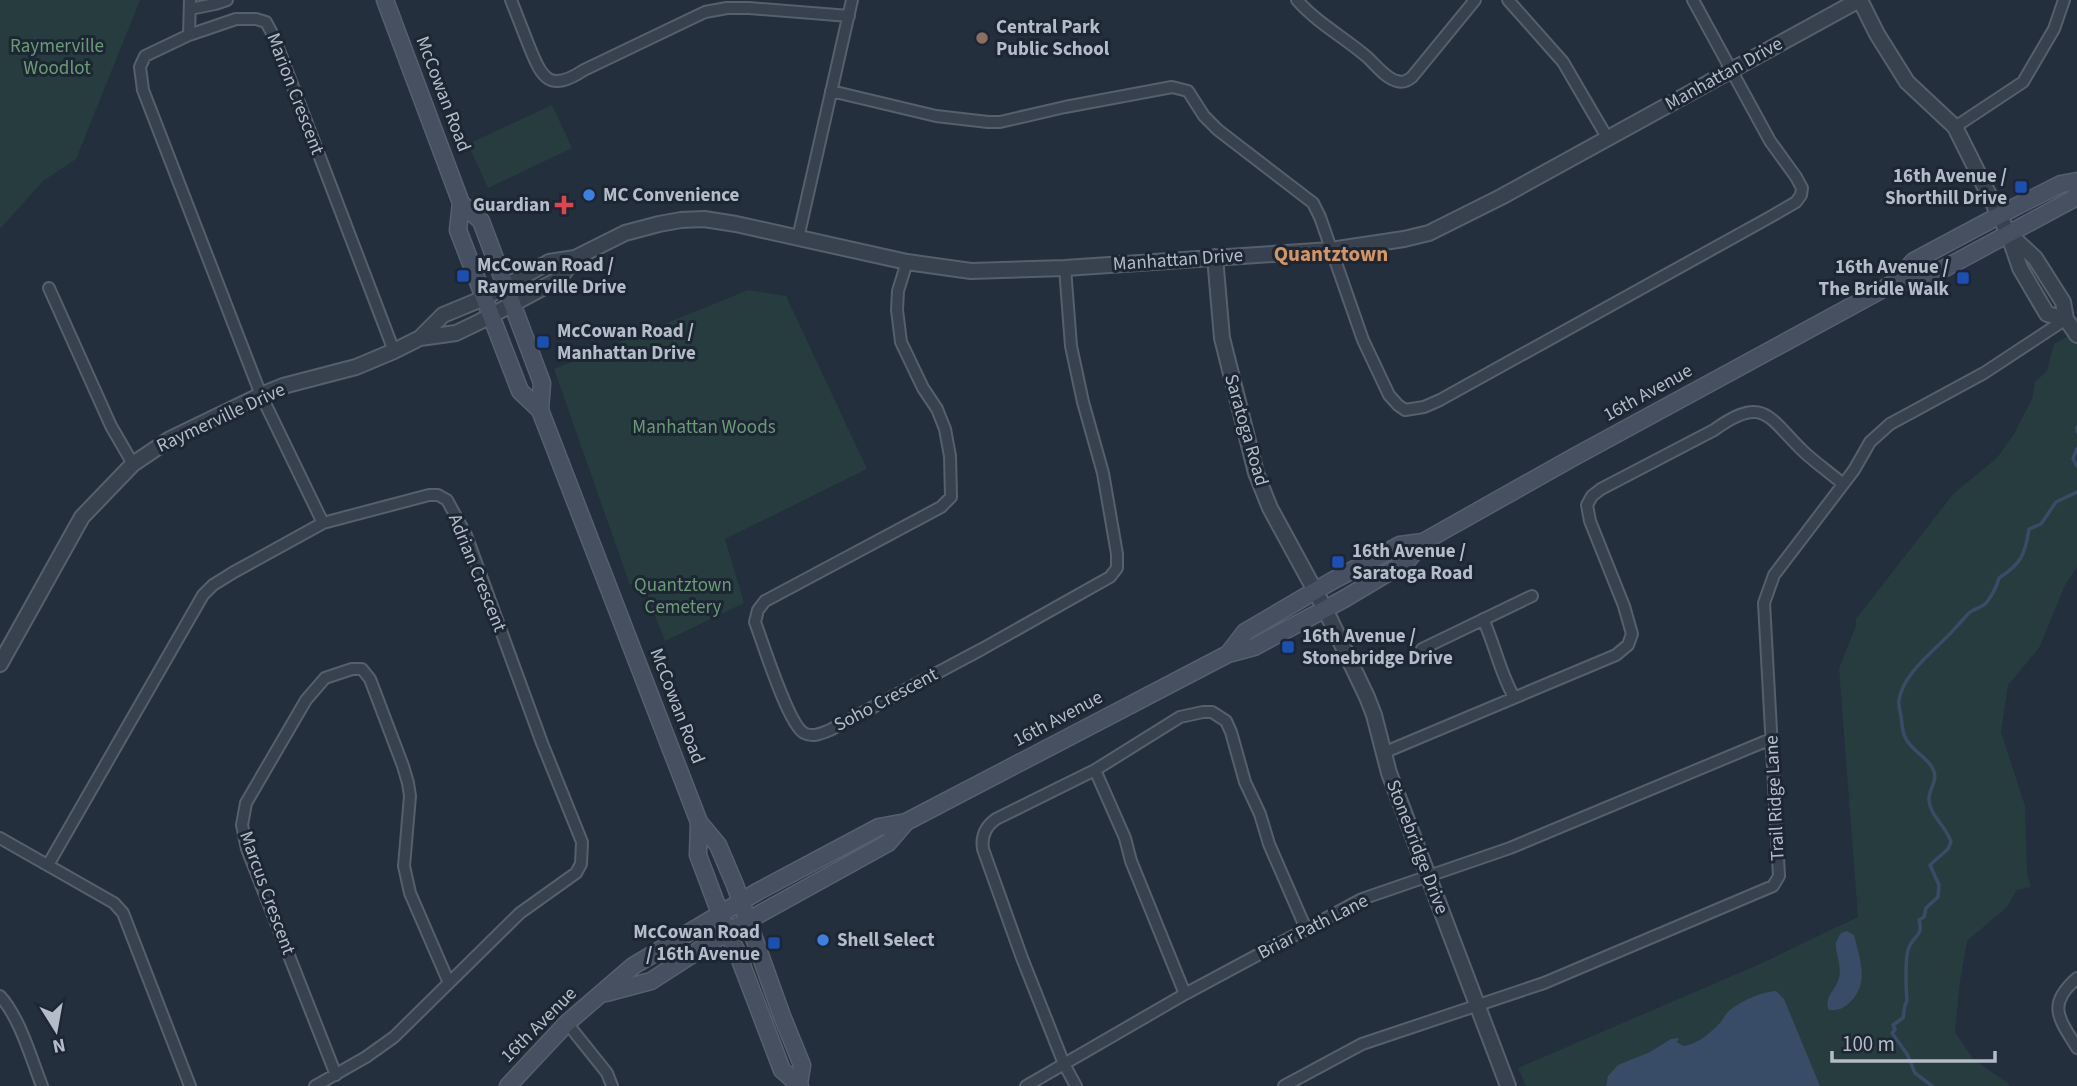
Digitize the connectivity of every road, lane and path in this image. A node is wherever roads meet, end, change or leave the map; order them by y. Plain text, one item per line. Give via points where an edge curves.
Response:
1 (226, 0) edge
2 (385, 0) edge
3 (511, 0) edge
4 (852, 0) edge
5 (1297, 0) edge
6 (1475, 0) edge
7 (1508, 0) edge
8 (1693, 0) edge
9 (1860, 0) edge
10 (2064, 0) edge
11 (190, 4) edge
12 (849, 16) junction
13 (189, 35) junction
14 (1731, 70) junction
15 (831, 91) junction
16 (1955, 127) junction
17 (1608, 139) junction
18 (2077, 181) edge
19 (2077, 194) edge
20 (461, 203) junction
21 (1998, 215) junction
22 (2008, 233) junction
23 (798, 238) junction
24 (1331, 250) junction
25 (1215, 257) junction
26 (575, 258) junction
27 (906, 262) junction
28 (1065, 268) junction
29 (1894, 283) junction
30 (505, 287) junction
31 (49, 288) dead end
32 (484, 298) junction
33 (512, 304) junction
34 (491, 316) junction
35 (2066, 319) junction
36 (2077, 335) edge
37 (420, 338) junction
38 (394, 351) junction
39 (261, 395) junction
40 (540, 410) junction
41 (133, 464) junction
42 (1843, 484) junction
43 (323, 523) junction
44 (1423, 542) junction
45 (1315, 592) junction
46 (1532, 596) dead end
47 (1325, 609) junction
48 (1483, 619) junction
49 (1422, 649) dead end
50 (1228, 654) junction
51 (0, 663) edge
52 (1514, 697) junction
53 (1771, 739) junction
54 (1383, 753) junction
55 (1095, 770) junction
56 (699, 822) junction
57 (906, 822) junction
58 (0, 838) edge
59 (48, 865) junction
60 (1428, 877) junction
61 (741, 901) junction
62 (720, 913) junction
63 (748, 920) junction
64 (1306, 929) junction
65 (727, 932) junction
66 (2077, 978) edge
67 (449, 983) junction
68 (1185, 994) junction
69 (600, 995) junction
70 (0, 996) edge
71 (1477, 1005) junction
72 (567, 1023) junction
73 (2077, 1048) edge
74 (1064, 1064) junction
75 (336, 1075) junction
76 (800, 1085) edge
77 (42, 1086) edge
78 (190, 1086) edge
79 (315, 1086) edge
80 (508, 1086) edge
81 (612, 1086) edge
82 (1026, 1086) edge
83 (1076, 1086) edge
84 (1284, 1086) edge
85 (1508, 1086) edge

1 - 11 street via 215,5
2 - 20 main road, McCowan Road
3 - 12 street via 539,71 552,80 570,79 705,12 748,8
4 - 12 street
5 - 6 street via 1400,82 1412,77
7 - 17 street via 1563,62
8 - 14 street
9 - 14 street, Manhattan Drive
9 - 16 street via 1907,82
10 - 16 street via 2054,29 2023,82
11 - 13 street
12 - 15 street
13 - 38 street, Marion Crescent via 236,19 266,22
13 - 39 street, Marion Crescent via 145,56 140,67 143,90
14 - 17 street, Manhattan Drive
14 - 24 street via 1770,141 1797,177 1802,188 1796,202 1424,407 1405,410 1389,395 1354,318
15 - 23 street
15 - 24 street via 936,116 988,122 1172,87 1188,91 1218,130 1313,203
16 - 21 street
17 - 24 street, Manhattan Drive via 1429,233
18 - 21 main road, 16th Avenue via 2061,184
19 - 22 main road, 16th Avenue
20 - 30 main road, McCowan Road via 481,221
20 - 32 main road, McCowan Road via 458,230
21 - 22 street
21 - 29 main road, 16th Avenue via 1914,261
22 - 29 main road, 16th Avenue via 1923,280
22 - 35 street via 2020,268 2047,314
23 - 26 street, Manhattan Drive via 704,219 681,220 625,233
23 - 27 street, Manhattan Drive
24 - 25 street, Manhattan Drive
25 - 28 street, Manhattan Drive
25 - 45 street, Saratoga Road via 1222,338 1255,473
26 - 30 street, Manhattan Drive via 549,262
26 - 33 street, Manhattan Drive via 559,279
27 - 28 street, Manhattan Drive via 971,271
27 - 28 street, Soho Crescent via 898,291 901,342 945,429 951,498 765,601 758,610 755,622 787,706 803,733 813,736 982,649 1110,577 1116,568 1118,554 1103,472 1072,346
29 - 44 main road, 16th Avenue
30 - 32 street, Raymerville Drive
30 - 33 main road, McCowan Road
31 - 41 street
32 - 34 main road, McCowan Road
32 - 37 street, Raymerville Drive via 443,315
33 - 34 street, Manhattan Drive
33 - 40 main road, McCowan Road via 542,383
34 - 37 street, Raymerville Drive via 456,333
34 - 40 main road, McCowan Road via 520,391
35 - 36 street
35 - 42 street, Trail Ridge Lane via 1984,373 1891,424 1870,442
37 - 38 street, Raymerville Drive
38 - 39 street, Raymerville Drive
39 - 41 street, Raymerville Drive via 170,439
39 - 43 street
40 - 56 main road, McCowan Road
41 - 51 street, Raymerville Drive via 82,517
42 - 52 street via 1774,419 1754,411 1729,419 1601,489 1587,505 1624,606 1632,634 1628,645 1616,655
42 - 53 street, Trail Ridge Lane via 1774,575 1764,603
43 - 59 street, Adrian Crescent via 234,572 204,595
43 - 67 street, Adrian Crescent via 429,495 447,500 466,535 582,842 576,873 520,913
44 - 45 main road, 16th Avenue via 1400,545
44 - 47 main road, 16th Avenue via 1406,562
45 - 47 street, Saratoga Road
45 - 50 main road, 16th Avenue via 1245,632
46 - 48 street
47 - 50 main road, 16th Avenue via 1254,647
47 - 54 street, Stonebridge Drive via 1367,697
48 - 49 street
48 - 52 street
50 - 57 main road, 16th Avenue
52 - 54 street
53 - 60 street, Briar Path Lane via 1541,836
53 - 71 street, Trail Ridge Lane via 1779,876 1773,886 1557,978
54 - 60 street, Stonebridge Drive
55 - 64 street via 1181,717 1203,712 1220,715 1231,732 1245,782
55 - 68 street
55 - 74 street via 996,818 987,825 982,841
56 - 61 main road, McCowan Road via 718,845
56 - 62 main road, McCowan Road via 698,855
57 - 61 main road, 16th Avenue via 879,827
57 - 63 main road, 16th Avenue via 888,843
58 - 59 street
59 - 78 street via 114,903 123,913
60 - 64 street, Briar Path Lane via 1362,899
60 - 71 street, Stonebridge Drive
61 - 62 main road, 16th Avenue
61 - 63 main road, McCowan Road
62 - 65 main road, McCowan Road
62 - 69 main road, 16th Avenue via 633,966
63 - 65 main road, 16th Avenue
63 - 76 main road, McCowan Road via 802,1065
64 - 68 street, Briar Path Lane
65 - 69 main road, 16th Avenue via 650,981
65 - 76 main road, McCowan Road via 782,1070
66 - 73 street via 2058,1006 2059,1017
67 - 75 street, Adrian Crescent via 394,1037
67 - 75 street, Marcus Crescent via 410,893 404,866 410,796 403,766 370,679 362,669 336,673 325,678 306,700 246,803 242,825 247,849
68 - 74 street, Briar Path Lane
69 - 72 main road, 16th Avenue
70 - 77 street via 16,1021
71 - 84 street, Trail Ridge Lane via 1362,1044
71 - 85 street, Stonebridge Drive
72 - 80 main road, 16th Avenue
72 - 81 street
74 - 82 street, Briar Path Lane
74 - 83 street
75 - 79 street, Adrian Crescent

